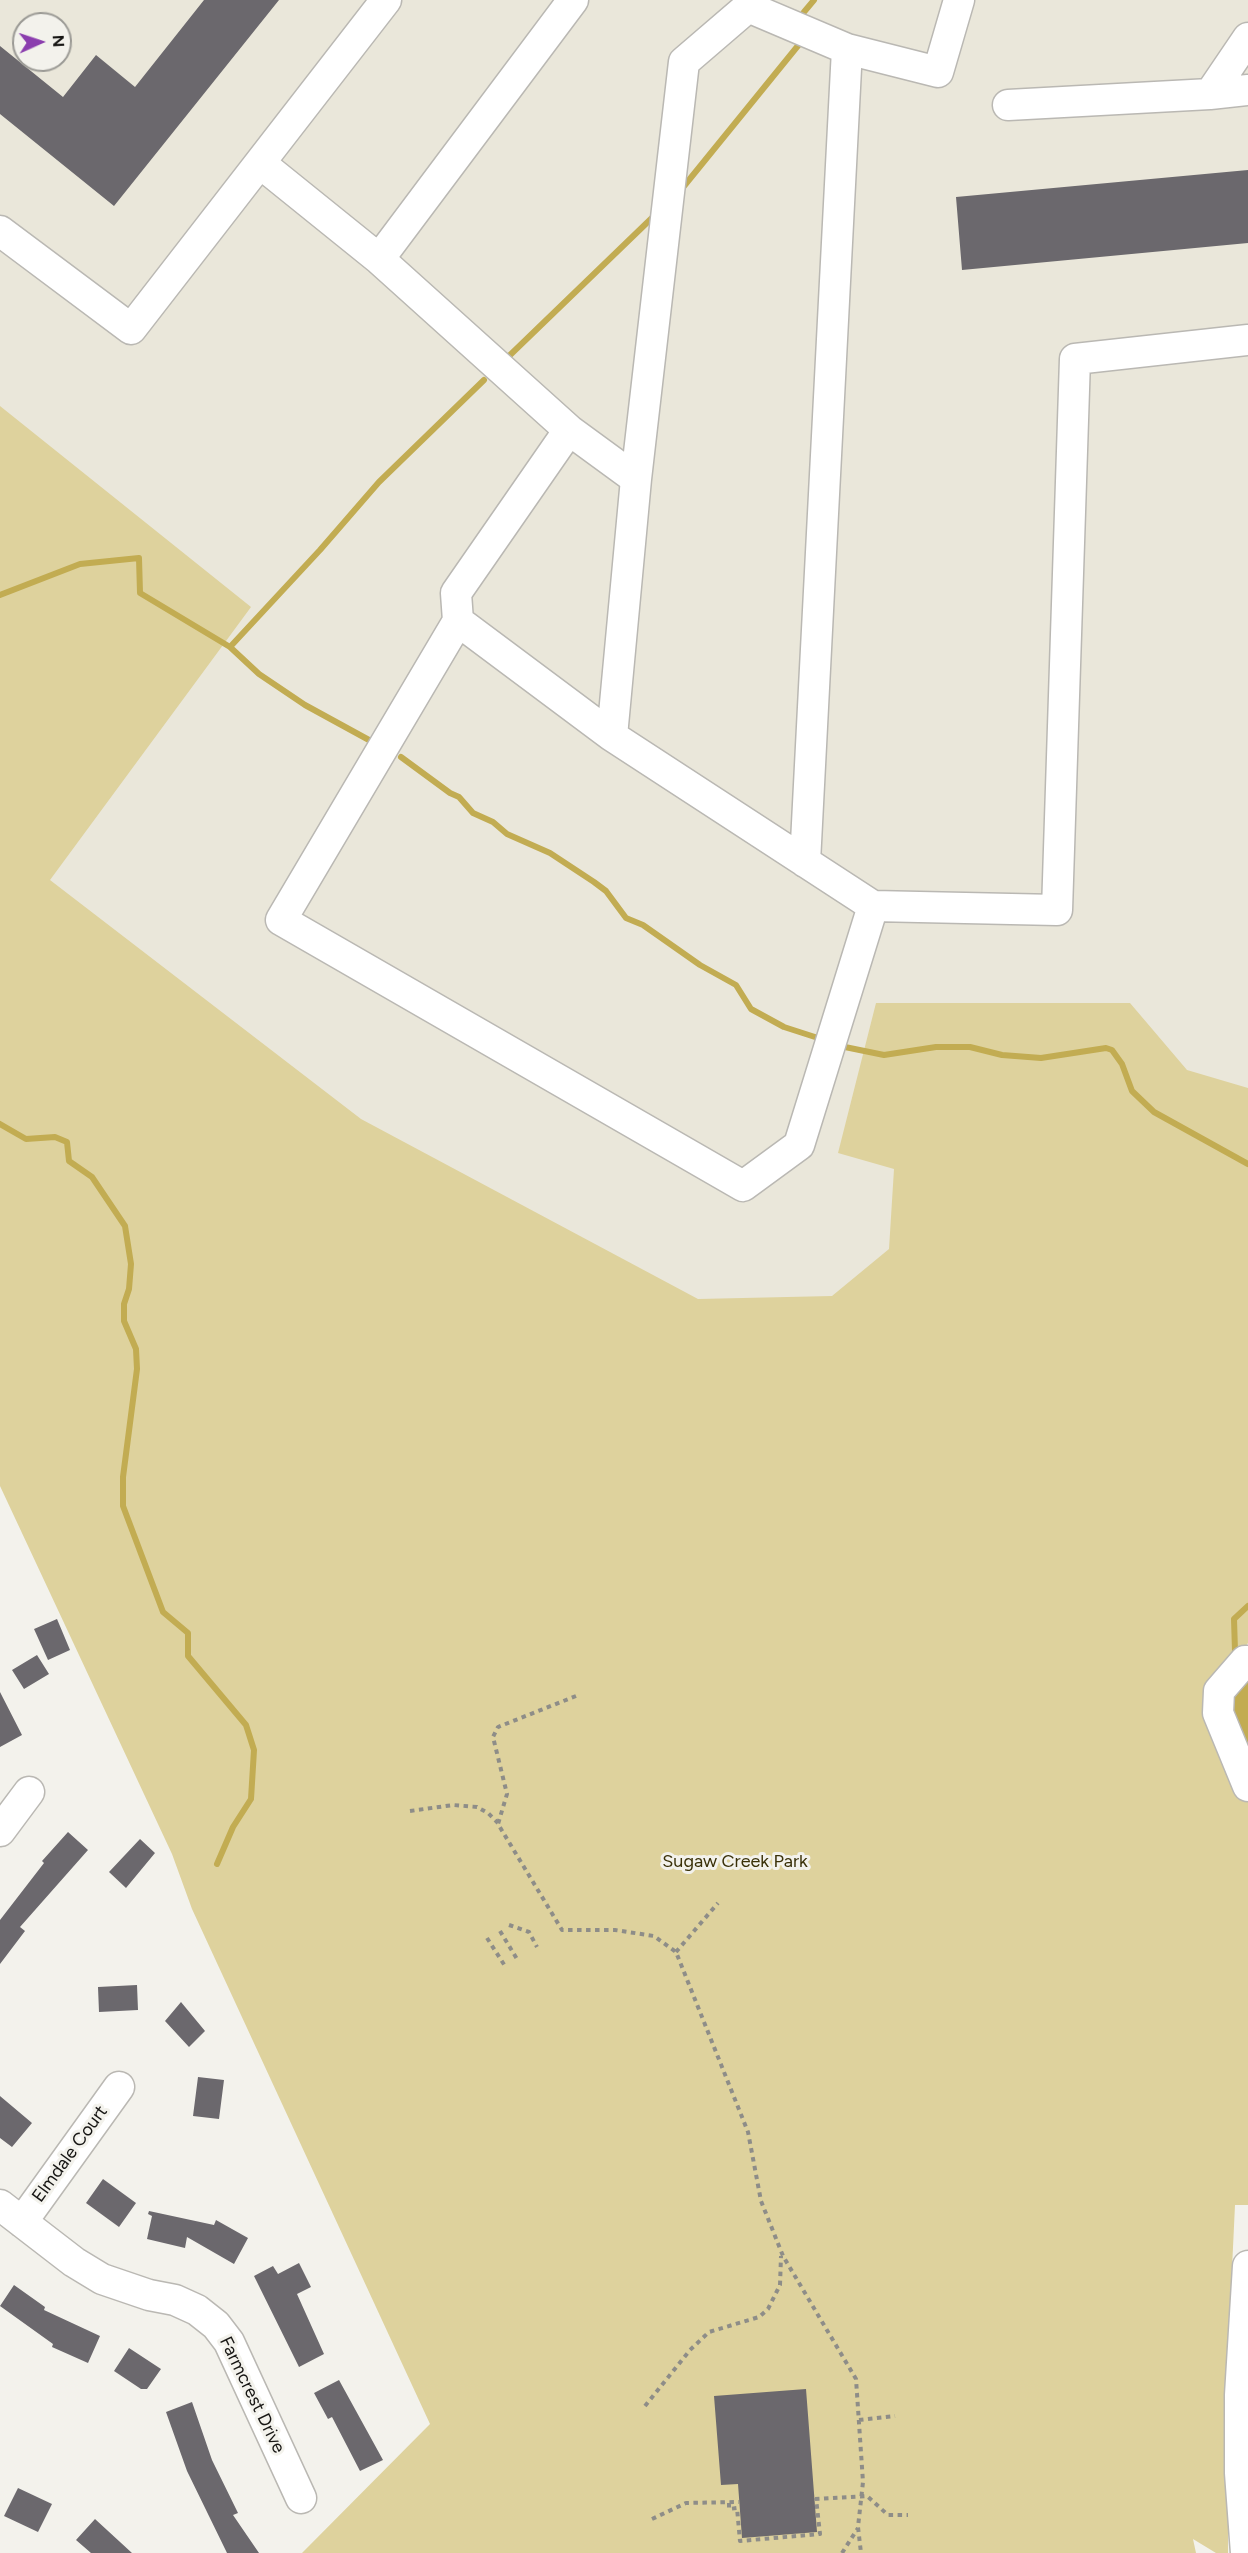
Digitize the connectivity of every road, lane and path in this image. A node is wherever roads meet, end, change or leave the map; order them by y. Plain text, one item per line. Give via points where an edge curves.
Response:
1 (386, 0) edge
2 (573, 0) edge
3 (959, 0) edge
4 (1246, 40) edge
5 (847, 50) junction
6 (1248, 90) edge
7 (1210, 93) junction
8 (1008, 105) dead end
9 (260, 163) junction
10 (0, 231) edge
11 (378, 259) junction
12 (1248, 340) edge
13 (569, 430) junction
14 (636, 479) junction
15 (458, 621) junction
16 (612, 736) junction
17 (805, 862) junction
18 (873, 906) junction
19 (1248, 1661) edge
20 (576, 1696) dead end
21 (1248, 1786) edge
22 (29, 1792) dead end
23 (410, 1811) dead end
24 (498, 1824) junction
25 (0, 1831) edge
26 (718, 1903) dead end
27 (509, 1925) dead end
28 (500, 1931) dead end
29 (488, 1938) dead end
30 (537, 1947) dead end
31 (676, 1952) junction
32 (518, 1959) dead end
33 (505, 1966) dead end
34 (119, 2087) dead end
35 (11, 2214) edge
36 (781, 2250) junction
37 (1248, 2266) edge
38 (645, 2406) dead end
39 (895, 2416) dead end
40 (859, 2420) junction
41 (862, 2496) junction
42 (302, 2498) dead end
43 (729, 2502) junction
44 (739, 2502) dead end
45 (908, 2515) dead end
46 (652, 2519) dead end
47 (858, 2527) junction
48 (842, 2553) edge
49 (861, 2553) edge
50 (1246, 2553) edge

1 - 9 street
2 - 11 street
3 - 5 street via 938,72
4 - 7 street
5 - 14 street via 748,7 684,62
5 - 17 street
6 - 7 street
7 - 8 street
9 - 10 street via 131,329
9 - 11 street
11 - 13 street
12 - 18 street via 1075,359 1057,910
13 - 14 street
13 - 15 street via 456,593
14 - 16 street
15 - 16 street
15 - 18 street via 281,920 743,1186 799,1145
16 - 17 street
17 - 18 street
19 - 21 street via 1219,1691 1218,1713
20 - 24 path via 498,1727 493,1737 507,1794
22 - 25 street
23 - 24 path via 477,1807
24 - 31 path via 562,1930 615,1930 654,1936
26 - 31 path
27 - 30 path via 529,1932
28 - 32 path
29 - 33 path
31 - 36 path via 748,2132 761,2201
34 - 35 street, Elmdale Court
35 - 42 street, Farmcrest Drive via 102,2279 175,2300 216,2325 229,2342
36 - 38 path via 780,2285 768,2309 759,2317 709,2332
36 - 40 path via 789,2270 856,2379
37 - 50 street via 1240,2395
39 - 40 path
40 - 41 path
41 - 43 path via 815,2499 820,2534 740,2541 737,2508 729,2509
41 - 45 path via 872,2499 888,2516
41 - 47 path
43 - 44 path
43 - 46 path via 686,2503
47 - 48 path
47 - 49 path

